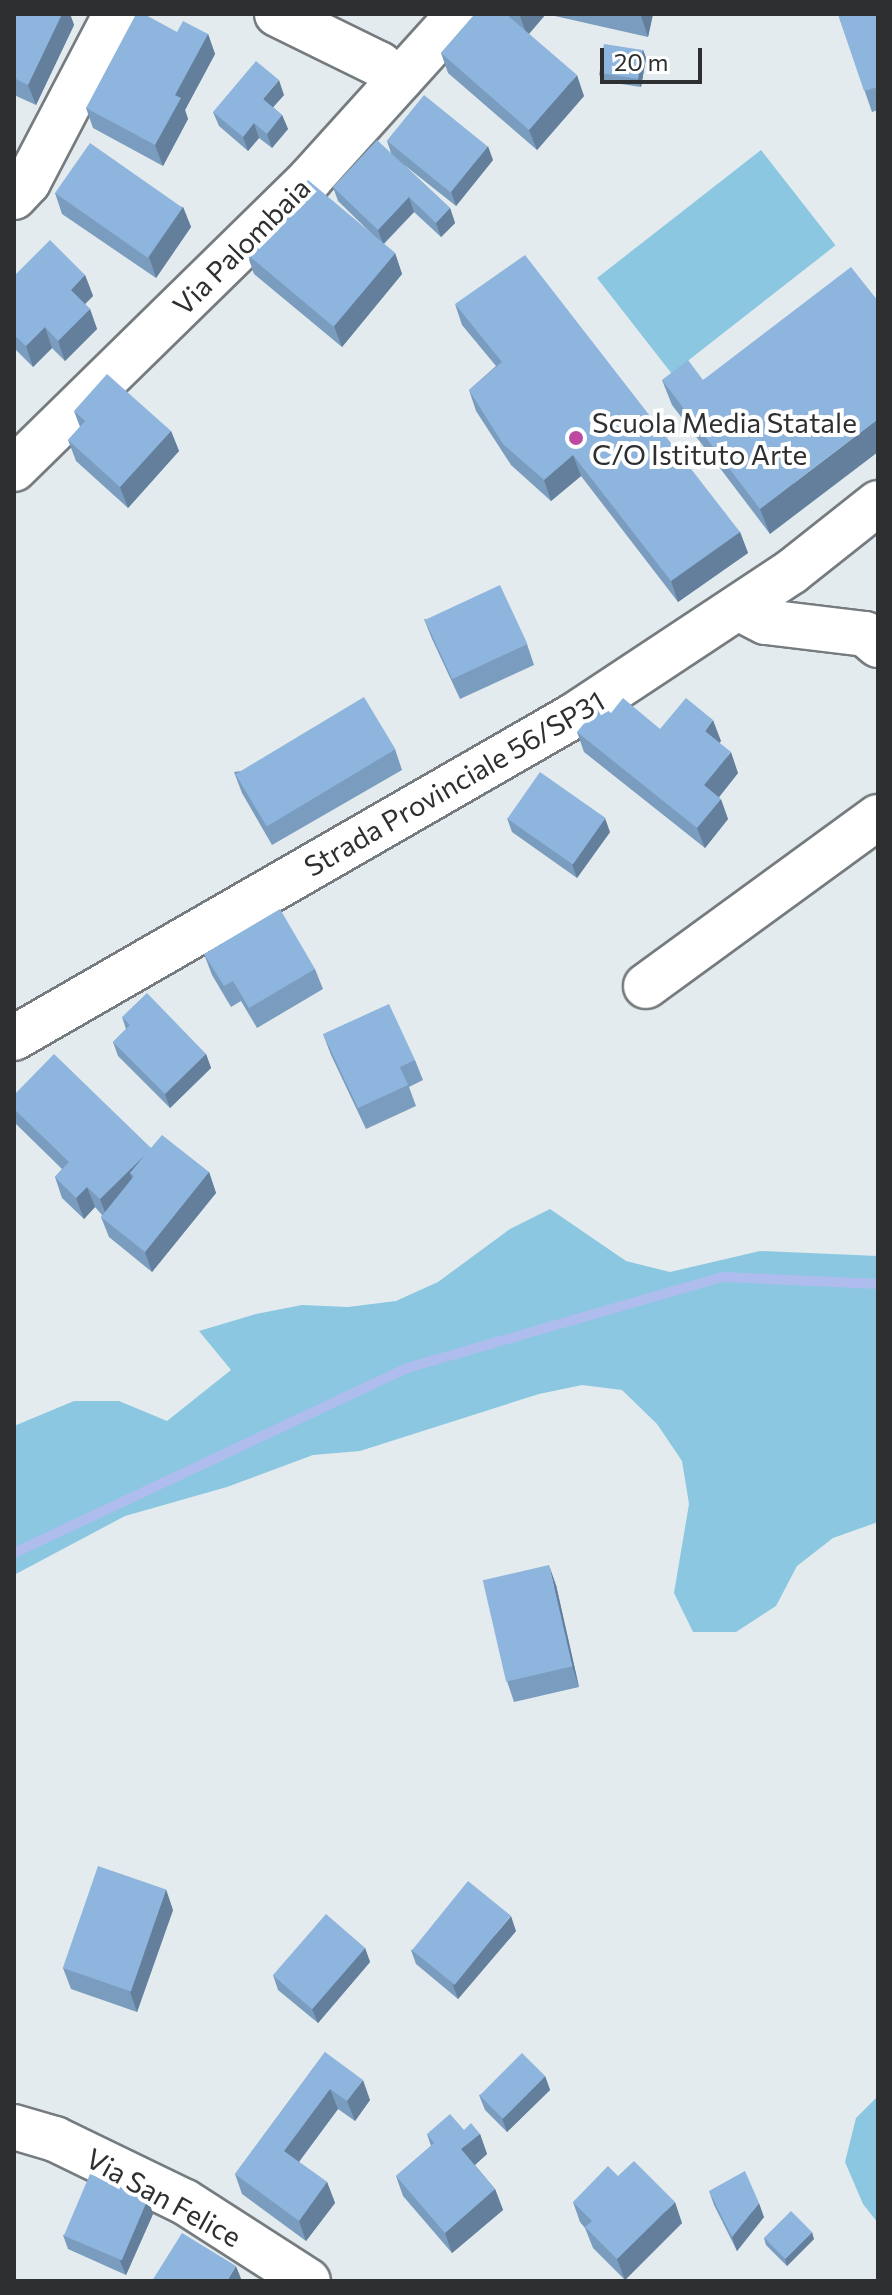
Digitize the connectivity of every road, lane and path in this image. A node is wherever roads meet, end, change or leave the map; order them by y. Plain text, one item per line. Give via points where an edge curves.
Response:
1 (116, 14) edge
2 (277, 14) edge
3 (459, 14) edge
4 (400, 79) junction
5 (14, 197) edge
6 (14, 469) edge
7 (878, 503) edge
8 (738, 608) junction
9 (878, 645) edge
10 (878, 817) edge
11 (646, 986) dead end
12 (14, 1038) edge
13 (14, 2127) edge
14 (308, 2281) edge

1 - 5 street via 28,182
2 - 4 street
3 - 4 street, Via Palombaia
4 - 6 street, Via Palombaia via 310,179
7 - 8 street, Strada Provinciale 56/SP31
8 - 9 street via 766,622 865,634
8 - 12 street, Strada Provinciale 56/SP31 via 575,715
10 - 11 street
13 - 14 street, Via San Felice via 55,2139 185,2202

